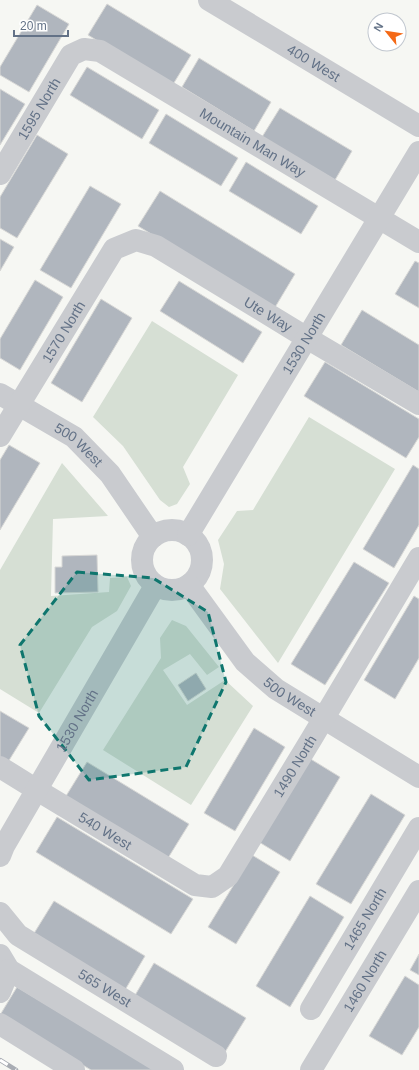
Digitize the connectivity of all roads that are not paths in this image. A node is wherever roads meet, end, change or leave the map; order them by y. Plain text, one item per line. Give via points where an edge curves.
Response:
1 (209, 0) edge
2 (84, 49) joint
3 (419, 126) edge
4 (419, 152) edge
5 (0, 174) edge
6 (379, 218) junction
7 (136, 240) joint
8 (419, 242) edge
9 (307, 338) junction
10 (0, 394) edge
11 (19, 404) junction
12 (419, 404) edge
13 (0, 436) edge
14 (188, 535) junction
15 (153, 536) junction
16 (419, 558) edge
17 (189, 585) junction
18 (155, 586) junction
19 (324, 719) junction
20 (0, 767) edge
21 (419, 777) edge
22 (37, 790) junction
23 (419, 828) edge
24 (0, 856) edge
25 (212, 887) joint
26 (419, 891) edge
27 (0, 913) edge
28 (4, 962) edge
29 (0, 992) edge
30 (311, 1009) dead end
31 (0, 1024) edge
32 (216, 1056) dead end
33 (74, 1070) edge
34 (173, 1070) edge
35 (311, 1070) edge

1 - 3 street, 400 West
2 - 5 street, 1595 North via 71,55
2 - 6 street, Mountain Man Way via 100,51
4 - 6 street, 1530 North
6 - 8 street, Mountain Man Way
6 - 9 street, 1530 North
7 - 9 street, Ute Way via 156,246
7 - 11 street, 1570 North via 114,249
9 - 12 street, Ute Way
9 - 14 street, 1530 North
10 - 11 street, 500 West
11 - 13 street, 1570 North
11 - 15 street, 500 West via 74,437 110,474
14 - 15 street via 170,530
14 - 17 street via 200,550 202,560 196,578
15 - 18 street via 147,543 141,561 143,571
16 - 19 street, 1490 North
17 - 18 street via 172,590
17 - 19 street, 500 West via 245,662 276,690
18 - 22 street, 1530 North
19 - 21 street, 500 West
19 - 25 street, 1490 North via 228,876
20 - 22 street, 540 West
22 - 24 street, 1530 North
22 - 25 street, 540 West via 195,885
23 - 30 street, 1465 North
26 - 35 street, 1460 North
27 - 32 street, 565 West via 18,935
28 - 29 street
28 - 34 street
31 - 33 street

